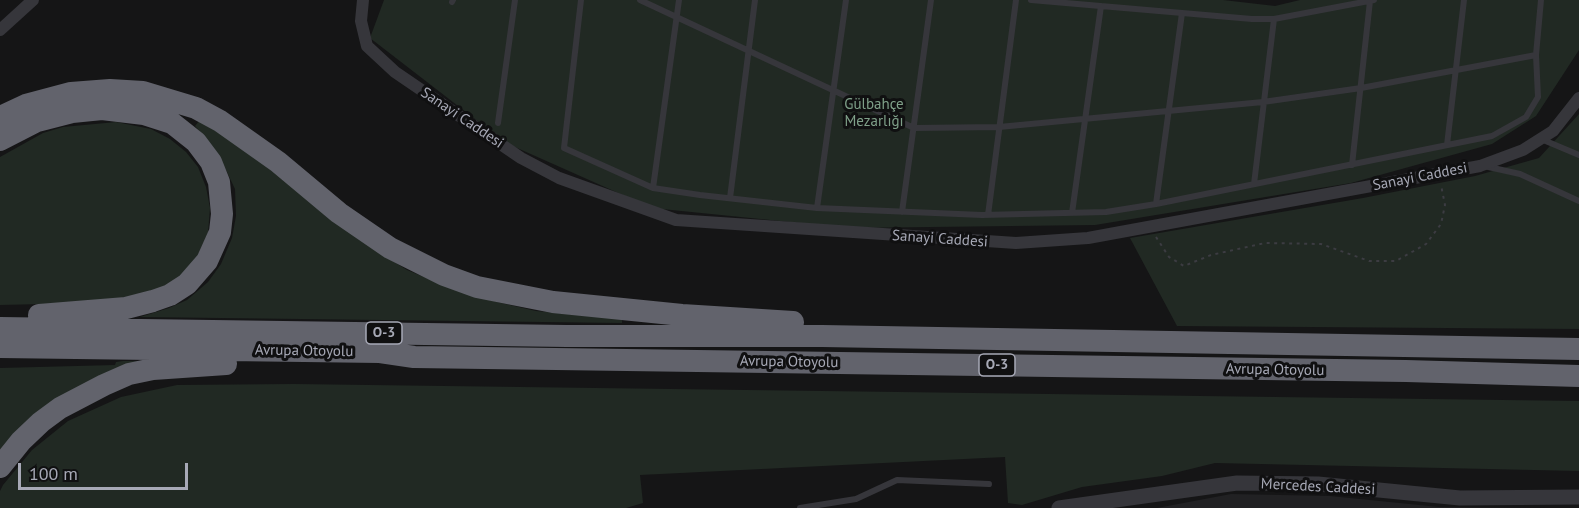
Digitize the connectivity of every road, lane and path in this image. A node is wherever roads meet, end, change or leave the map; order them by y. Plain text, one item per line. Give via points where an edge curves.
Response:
1 (33, 0) edge
2 (363, 0) edge
3 (515, 0) edge
4 (581, 0) edge
5 (640, 0) edge
6 (680, 0) edge
7 (755, 0) edge
8 (846, 0) edge
9 (932, 0) edge
10 (1016, 0) edge
11 (1031, 0) edge
12 (1372, 0) edge
13 (1464, 0) edge
14 (1541, 0) edge
15 (1101, 6) junction
16 (1182, 13) junction
17 (677, 17) junction
18 (1274, 19) junction
19 (0, 30) edge
20 (749, 51) junction
21 (1536, 55) junction
22 (1456, 70) junction
23 (1361, 88) junction
24 (834, 90) junction
25 (1579, 98) edge
26 (1263, 102) junction
27 (1167, 109) junction
28 (0, 117) edge
29 (1085, 120) junction
30 (498, 123) dead end
31 (999, 127) junction
32 (914, 128) junction
33 (1540, 139) junction
34 (0, 140) edge
35 (1447, 145) junction
36 (1579, 155) edge
37 (1352, 165) junction
38 (1480, 166) junction
39 (1440, 173) junction
40 (1254, 184) junction
41 (654, 188) junction
42 (730, 198) junction
43 (1579, 201) edge
44 (1156, 204) junction
45 (817, 208) junction
46 (902, 212) junction
47 (1072, 213) junction
48 (988, 215) junction
49 (1149, 228) junction
50 (0, 318) edge
51 (0, 328) edge
52 (946, 339) junction
53 (0, 347) edge
54 (1579, 349) edge
55 (414, 357) junction
56 (1579, 376) edge
57 (0, 467) edge
58 (989, 484) dead end
59 (1579, 497) edge
60 (800, 508) edge
61 (1061, 508) edge

1 - 19 street
2 - 49 street, Sanayi Caddesi via 361,21 367,46 395,72 521,159 559,178 675,220 1016,243 1088,238
3 - 30 lane
4 - 41 lane via 564,148
5 - 17 lane
6 - 17 lane
7 - 20 lane
8 - 24 lane
9 - 32 lane
10 - 31 lane
11 - 15 lane
12 - 18 lane
12 - 23 lane
13 - 22 lane
14 - 21 lane
15 - 16 lane
15 - 29 lane
16 - 18 lane
16 - 27 lane
17 - 20 lane
17 - 41 lane
18 - 26 lane
20 - 24 lane
20 - 42 lane
21 - 22 lane
21 - 35 lane via 1538,97 1526,117 1492,136
22 - 23 lane
22 - 35 lane
23 - 26 lane
23 - 37 lane
24 - 32 lane
24 - 45 lane
25 - 33 street, Sanayi Caddesi via 1553,131
26 - 27 lane
26 - 40 lane
27 - 29 lane
27 - 44 lane
28 - 52 highway via 50,97 92,90 143,92 196,108 245,137 339,213 390,248 477,287 554,303 887,327
29 - 31 lane
29 - 47 lane
31 - 32 lane
31 - 48 lane
32 - 46 lane
33 - 36 lane
33 - 38 street, Sanayi Caddesi via 1523,150
34 - 50 highway via 38,121 72,112 127,110 160,118 183,130 206,153 219,182 222,214 220,232 207,261 187,284 170,295 126,308
35 - 37 lane
37 - 40 lane
38 - 39 street, Sanayi Caddesi
38 - 43 lane via 1520,174
39 - 49 street, Sanayi Caddesi
39 - 49 path via 1444,205 1441,224 1426,244 1396,261 1369,261 1320,244 1264,243 1211,255 1184,266 1169,257
40 - 44 lane
41 - 42 lane
42 - 45 lane
44 - 47 lane
45 - 46 lane
46 - 48 lane
47 - 48 lane
51 - 52 highway, Avrupa Otoyolu / O-3
52 - 54 highway, Avrupa Otoyolu / O-3
53 - 55 highway, Avrupa Otoyolu / O-3 via 380,352
55 - 56 highway, Avrupa Otoyolu / O-3
55 - 57 highway via 185,366 129,375 60,408 21,441
58 - 60 lane via 897,480 856,499
59 - 61 street, Mercedes Caddesi via 1460,498 1318,484 1237,483

